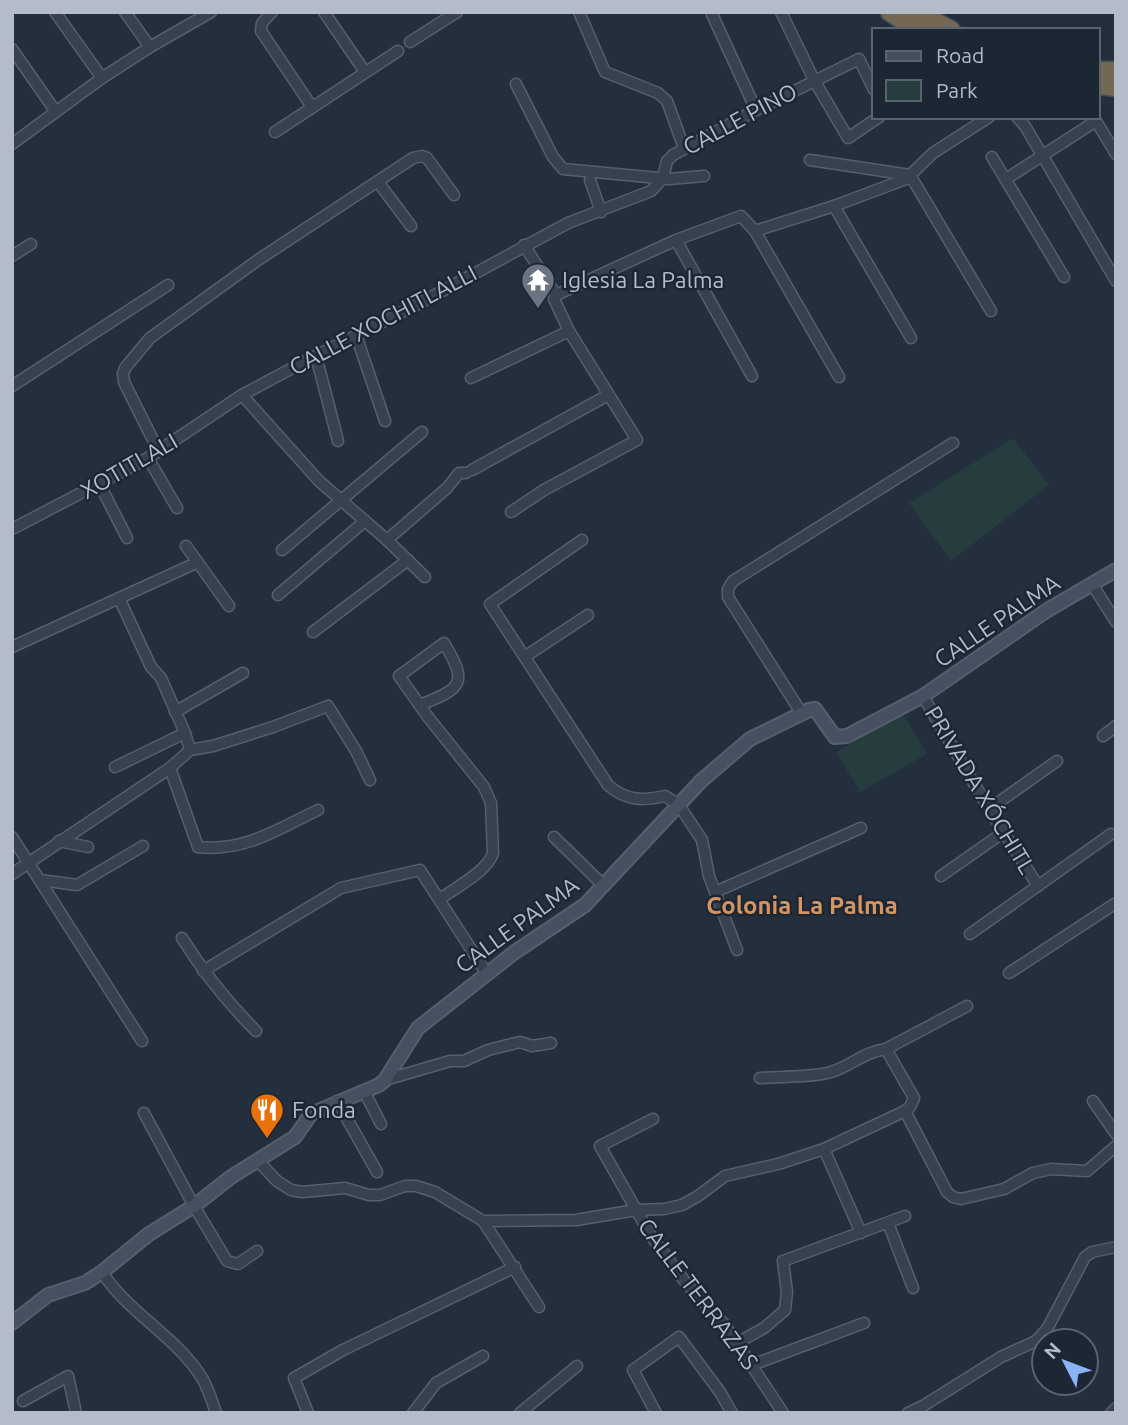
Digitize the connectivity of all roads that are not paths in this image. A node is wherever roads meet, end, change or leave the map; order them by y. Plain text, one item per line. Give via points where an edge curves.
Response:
1 (55, 12) edge
2 (125, 12) edge
3 (272, 12) edge
4 (324, 12) edge
5 (457, 12) edge
6 (579, 12) edge
7 (711, 12) edge
8 (781, 12) edge
9 (889, 12) edge
10 (918, 12) edge
11 (207, 13) edge
12 (914, 28) edge
13 (947, 28) edge
14 (410, 42) dead end
15 (150, 47) junction
16 (12, 49) edge
17 (398, 51) dead end
18 (365, 72) junction
19 (102, 78) junction
20 (814, 80) junction
21 (516, 83) dead end
22 (872, 86) edge
23 (312, 107) junction
24 (756, 110) junction
25 (56, 112) junction
26 (876, 119) edge
27 (985, 119) edge
28 (1019, 119) edge
29 (275, 132) dead end
30 (12, 144) edge
31 (684, 148) junction
32 (1116, 154) edge
33 (1042, 156) junction
34 (992, 157) dead end
35 (810, 160) dead end
36 (910, 175) junction
37 (704, 176) dead end
38 (663, 178) junction
39 (1006, 179) junction
40 (590, 180) dead end
41 (378, 182) junction
42 (454, 195) dead end
43 (834, 206) junction
44 (601, 212) junction
45 (411, 226) dead end
46 (755, 231) junction
47 (676, 240) junction
48 (31, 244) dead end
49 (524, 245) junction
50 (12, 256) edge
51 (1064, 277) dead end
52 (1116, 281) edge
53 (167, 285) dead end
54 (556, 295) junction
55 (991, 311) dead end
56 (569, 331) junction
57 (356, 335) junction
58 (911, 338) dead end
59 (316, 356) junction
60 (752, 376) dead end
61 (839, 377) dead end
62 (471, 378) dead end
63 (12, 386) edge
64 (242, 395) junction
65 (608, 395) junction
66 (384, 421) dead end
67 (422, 432) dead end
68 (338, 441) dead end
69 (953, 443) dead end
70 (159, 452) junction
71 (148, 458) junction
72 (100, 485) junction
73 (341, 500) junction
74 (177, 508) dead end
75 (511, 512) dead end
76 (365, 521) junction
77 (14, 525) edge
78 (127, 538) dead end
79 (387, 540) junction
80 (582, 540) dead end
81 (186, 546) dead end
82 (282, 550) dead end
83 (408, 560) junction
84 (196, 563) junction
85 (1116, 570) edge
86 (425, 577) dead end
87 (1092, 584) junction
88 (278, 595) dead end
89 (119, 598) junction
90 (229, 606) dead end
91 (588, 615) dead end
92 (1116, 622) edge
93 (313, 632) dead end
94 (12, 647) edge
95 (526, 656) junction
96 (243, 673) dead end
97 (923, 696) junction
98 (420, 705) junction
99 (176, 712) junction
100 (802, 713) junction
101 (1116, 726) edge
102 (185, 733) junction
103 (1102, 736) dead end
104 (190, 750) junction
105 (1057, 761) dead end
106 (116, 767) dead end
107 (170, 768) junction
108 (370, 780) dead end
109 (679, 805) junction
110 (989, 808) junction
111 (318, 810) dead end
112 (861, 828) dead end
113 (1004, 832) junction
114 (1111, 834) dead end
115 (12, 837) edge
116 (554, 837) dead end
117 (59, 841) junction
118 (143, 846) dead end
119 (88, 847) dead end
120 (29, 862) junction
121 (12, 874) edge
122 (941, 876) dead end
123 (40, 880) junction
124 (603, 886) junction
125 (1038, 886) junction
126 (715, 892) junction
127 (440, 899) junction
128 (1116, 903) edge
129 (970, 934) dead end
130 (182, 938) dead end
131 (737, 950) dead end
132 (202, 971) junction
133 (1009, 973) dead end
134 (487, 974) junction
135 (967, 1006) dead end
136 (256, 1031) dead end
137 (142, 1041) dead end
138 (551, 1043) dead end
139 (886, 1049) junction
140 (760, 1078) dead end
141 (386, 1080) junction
142 (364, 1091) junction
143 (337, 1101) junction
144 (1093, 1101) dead end
145 (905, 1111) junction
146 (144, 1113) dead end
147 (653, 1119) dead end
148 (381, 1124) dead end
149 (1116, 1133) edge
150 (1116, 1146) edge
151 (824, 1149) junction
152 (257, 1160) junction
153 (377, 1172) dead end
154 (194, 1206) junction
155 (636, 1210) junction
156 (905, 1216) dead end
157 (483, 1221) junction
158 (888, 1223) junction
159 (861, 1233) junction
160 (1116, 1247) edge
161 (257, 1251) dead end
162 (515, 1268) junction
163 (102, 1272) junction
164 (913, 1287) dead end
165 (539, 1307) dead end
166 (12, 1323) edge
167 (863, 1323) dead end
168 (737, 1343) junction
169 (484, 1356) dead end
170 (752, 1365) junction
171 (577, 1366) dead end
172 (23, 1401) dead end
173 (1116, 1408) edge
174 (76, 1413) edge
175 (216, 1413) edge
176 (308, 1413) edge
177 (413, 1413) edge
178 (520, 1413) edge
179 (656, 1413) edge
180 (732, 1413) edge
181 (783, 1413) edge
182 (908, 1413) edge
183 (1111, 1413) edge

1 - 19 street
2 - 15 street
3 - 23 street via 261,31
4 - 18 street
5 - 14 street
6 - 31 street via 605,72 667,101
7 - 24 street
8 - 20 street
9 - 12 highway
10 - 13 highway
11 - 15 street
15 - 19 street
16 - 25 street
17 - 18 street
18 - 23 street
19 - 25 street
20 - 22 street, CALLE PINO via 859,60
20 - 24 street, CALLE PINO
20 - 26 street via 848,138
21 - 38 street via 563,169
23 - 29 street
24 - 31 street, CALLE PINO
25 - 30 street
27 - 36 street via 933,153
28 - 33 street
31 - 38 street, CALLE PINO via 667,161
32 - 33 street via 1096,121
33 - 39 street
33 - 52 street
34 - 39 street
35 - 36 street
36 - 43 street
36 - 55 street
37 - 38 street
38 - 44 street, CALLE PINO via 651,191
39 - 51 street
40 - 44 street
41 - 42 street via 422,156
41 - 45 street
41 - 70 street via 145,342 123,374 124,382
43 - 46 street
43 - 58 street
44 - 49 street, CALLE PINO
46 - 47 street via 741,216
46 - 61 street
47 - 54 street
47 - 60 street
48 - 50 street
49 - 54 street
49 - 57 street, CALLE XOCHITLALLI
53 - 63 street
54 - 56 street
56 - 62 street
56 - 65 street
57 - 59 street, CALLE XOCHITLALLI
57 - 66 street
59 - 64 street, CALLE XOCHITLALLI
59 - 68 street
64 - 70 street, XOTITLALI
64 - 73 street
65 - 75 street via 637,440
65 - 79 street via 459,473
67 - 73 street
69 - 100 street via 733,581 728,589 728,597
70 - 71 street, XOTITLALI
71 - 72 street, XOTITLALI
71 - 74 street
72 - 77 street, XOTITLALI
72 - 78 street
73 - 76 street
73 - 82 street
76 - 79 street
76 - 88 street
79 - 83 street
80 - 95 street via 490,604
81 - 84 street
83 - 86 street
83 - 93 street
84 - 89 street
84 - 90 street
85 - 87 street, CALLE PALMA
87 - 92 street
87 - 97 street, CALLE PALMA
89 - 94 street
89 - 99 street
91 - 95 street
95 - 109 street via 608,785 622,796 639,800 665,796
96 - 99 street
97 - 100 street, CALLE PALMA via 841,738 835,737 820,712
97 - 110 street, PRIVADA XÓCHITL
98 - 98 street via 398,676 444,643 460,675 448,692
98 - 127 street via 484,787 491,803 491,861
99 - 102 street
100 - 109 street, CALLE PALMA via 750,740
101 - 103 street
102 - 104 street
102 - 106 street
104 - 107 street
104 - 108 street via 328,706
105 - 110 street
107 - 111 street via 198,846 243,845
107 - 117 street
109 - 124 street, CALLE PALMA
109 - 126 street via 702,840
110 - 113 street, PRIVADA XÓCHITL
112 - 126 street
113 - 122 street
113 - 125 street, PRIVADA XÓCHITL
114 - 125 street
115 - 120 street
116 - 124 street
117 - 119 street
117 - 120 street
118 - 123 street via 77,885
120 - 121 street
120 - 123 street
123 - 137 street
124 - 134 street, CALLE PALMA via 585,905
125 - 129 street, PRIVADA XÓCHITL
126 - 131 street
127 - 132 street via 420,870 341,888
127 - 134 street
128 - 133 street
130 - 132 street
132 - 136 street
134 - 141 street, CALLE PALMA via 418,1028
135 - 139 street
138 - 141 street via 532,1046 520,1042
139 - 140 street via 871,1051 827,1073
139 - 145 street via 914,1098
141 - 142 street
142 - 143 street
142 - 148 street
143 - 152 street via 311,1114 295,1137
143 - 153 street
144 - 149 street
145 - 150 street via 947,1192 961,1199 1004,1189 1033,1173 1087,1171
145 - 151 street
146 - 154 street
147 - 155 street, CALLE TERRAZAS via 600,1146
151 - 155 street via 725,1176 682,1205
151 - 159 street
152 - 154 street
152 - 157 street via 292,1190 345,1188 380,1195 416,1186
154 - 161 street via 227,1261 238,1264
154 - 163 street
155 - 157 street via 576,1220
155 - 168 street, CALLE TERRAZAS via 651,1237
156 - 158 street
157 - 162 street
158 - 159 street
158 - 164 street
159 - 168 street via 782,1261 785,1310
160 - 182 street via 1085,1257 1036,1341
162 - 165 street
162 - 176 street via 294,1378
163 - 166 street via 85,1283 48,1294
163 - 175 street via 124,1301 166,1337 202,1378
167 - 170 street
168 - 170 street, CALLE TERRAZAS
169 - 177 street via 436,1383
170 - 181 street, CALLE TERRAZAS
171 - 178 street
172 - 174 street via 68,1376
173 - 183 street
179 - 180 street via 633,1370 679,1337

